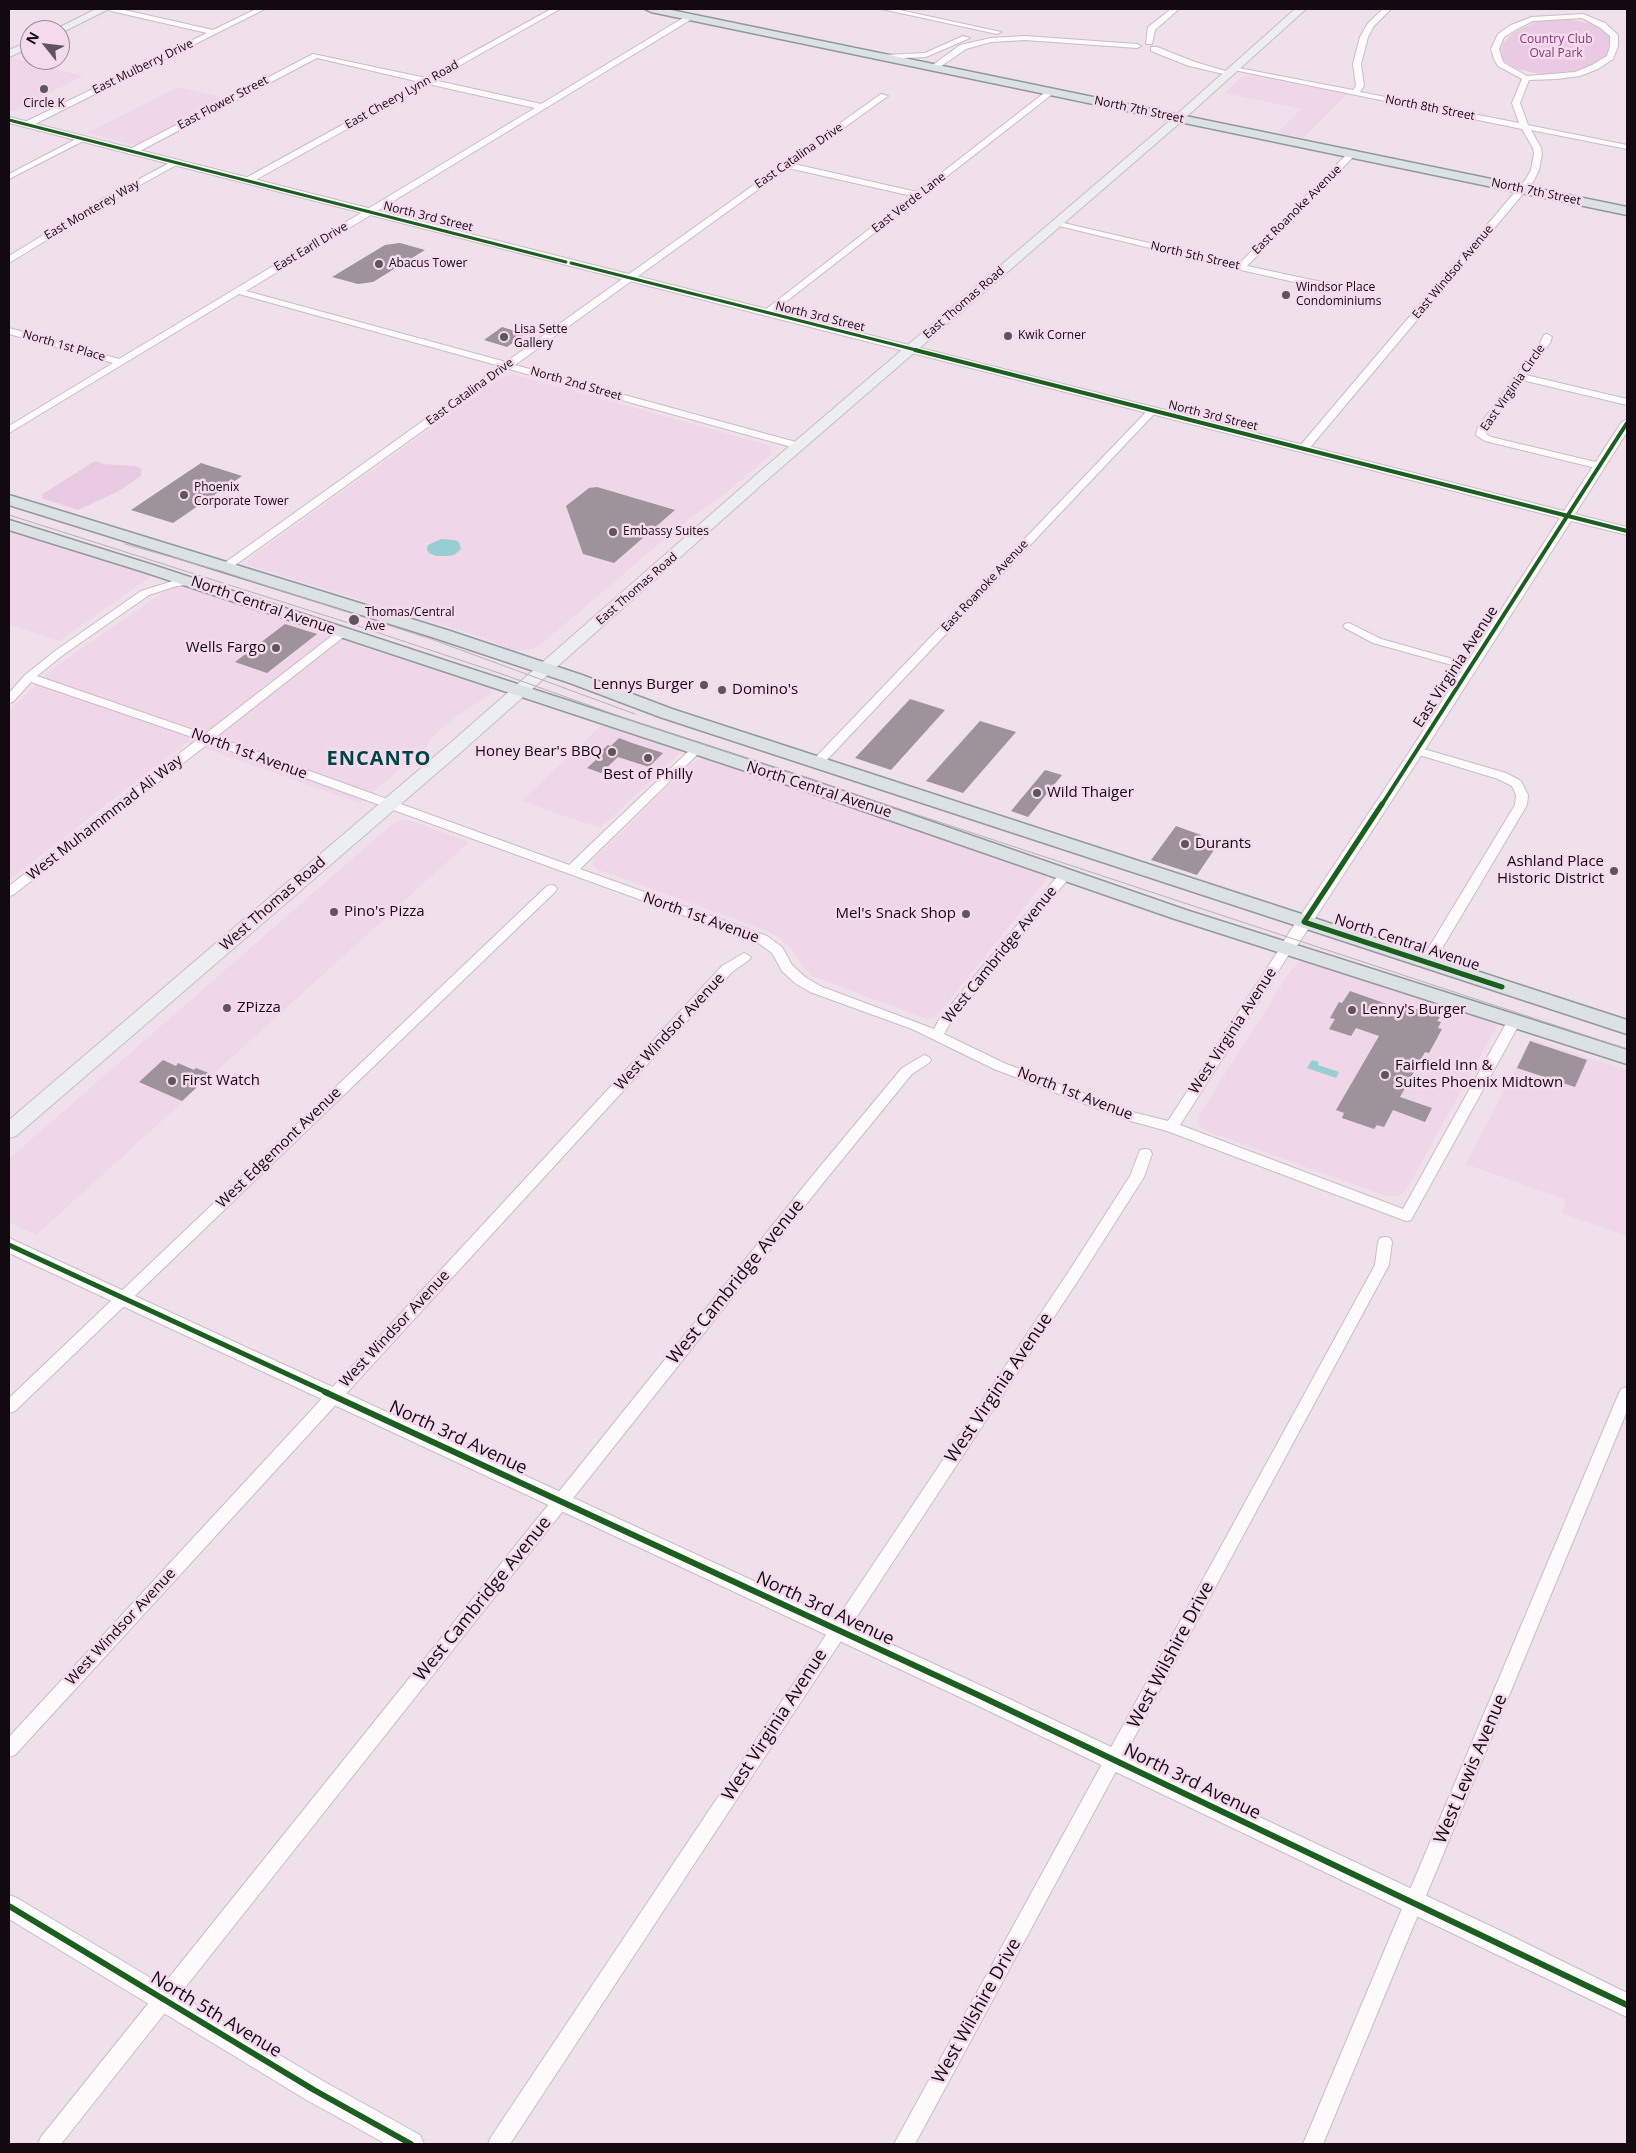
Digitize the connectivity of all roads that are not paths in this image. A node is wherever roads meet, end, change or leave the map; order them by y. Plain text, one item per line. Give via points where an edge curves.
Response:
1 (104, 9) edge
2 (111, 9) edge
3 (261, 9) edge
4 (556, 9) edge
5 (651, 9) edge
6 (886, 9) edge
7 (1175, 9) edge
8 (1301, 9) edge
9 (1387, 9) edge
10 (1590, 9) edge
11 (1583, 16) junction
12 (691, 17) junction
13 (70, 25) edge
14 (212, 32) junction
15 (997, 32) junction
16 (988, 37) junction
17 (1025, 38) junction
18 (958, 40) junction
19 (1148, 42) junction
20 (968, 45) junction
21 (1137, 46) junction
22 (942, 48) junction
23 (1154, 49) junction
24 (882, 57) junction
25 (921, 65) junction
26 (934, 67) junction
27 (1231, 71) junction
28 (1526, 78) junction
29 (428, 81) junction
30 (1051, 92) junction
31 (1355, 93) junction
32 (884, 96) dead end
33 (542, 107) junction
34 (1178, 118) junction
35 (9, 120) edge
36 (26, 125) junction
37 (1526, 126) junction
38 (83, 139) junction
39 (1627, 146) edge
40 (131, 152) junction
41 (1352, 154) junction
42 (176, 163) junction
43 (785, 165) junction
44 (9, 177) edge
45 (247, 182) junction
46 (1523, 190) junction
47 (919, 195) junction
48 (1627, 211) edge
49 (369, 213) junction
50 (1055, 224) junction
51 (9, 260) edge
52 (1241, 267) junction
53 (628, 278) junction
54 (1336, 286) dead end
55 (238, 291) junction
56 (766, 313) junction
57 (9, 331) edge
58 (1547, 337) dead end
59 (910, 350) junction
60 (119, 362) junction
61 (506, 365) junction
62 (1521, 377) junction
63 (1627, 402) edge
64 (1152, 411) junction
65 (1627, 424) edge
66 (9, 430) edge
67 (799, 446) junction
68 (1303, 449) junction
69 (1600, 466) junction
70 (9, 500) edge
71 (1567, 516) junction
72 (9, 525) edge
73 (1627, 531) edge
74 (110, 557) junction
75 (227, 566) junction
76 (147, 568) junction
77 (190, 582) junction
78 (145, 593) junction
79 (1349, 626) dead end
80 (342, 633) junction
81 (1470, 667) junction
82 (541, 673) junction
83 (30, 677) junction
84 (520, 691) junction
85 (9, 700) edge
86 (207, 738) junction
87 (696, 750) junction
88 (1417, 751) junction
89 (818, 762) junction
90 (390, 804) junction
91 (571, 870) junction
92 (1065, 875) junction
93 (551, 889) dead end
94 (9, 892) edge
95 (1295, 936) junction
96 (744, 957) dead end
97 (1427, 962) junction
98 (1514, 1021) junction
99 (1627, 1027) edge
100 (937, 1035) junction
101 (1627, 1057) edge
102 (924, 1060) dead end
103 (1171, 1127) junction
104 (9, 1131) edge
105 (1145, 1154) dead end
106 (1385, 1242) dead end
107 (9, 1245) edge
108 (121, 1299) junction
109 (1627, 1393) edge
110 (334, 1396) junction
111 (9, 1408) edge
112 (561, 1501) junction
113 (837, 1630) junction
114 (9, 1749) edge
115 (1114, 1760) junction
116 (1416, 1902) junction
117 (9, 1906) edge
118 (164, 1999) junction
119 (1627, 2005) edge
120 (48, 2144) edge
121 (411, 2144) edge
122 (498, 2144) edge
123 (904, 2144) edge
124 (1313, 2144) edge

1 - 13 main road
2 - 14 street
3 - 14 street, East Mulberry Drive
4 - 29 street, East Cheery Lynn Road
5 - 12 main road, North 7th Street
6 - 15 street
7 - 19 street via 1151,29
8 - 27 main road, East Thomas Road
9 - 31 street via 1364,37 1356,64 1360,86
10 - 11 street
11 - 28 street via 1532,19 1501,36 1495,49 1498,59
11 - 28 street via 1614,35 1610,57 1595,68 1577,74
12 - 24 main road, North 7th Street
12 - 33 street, East Earll Drive
14 - 36 street, East Mulberry Drive
15 - 16 street
15 - 17 street
16 - 17 street
16 - 18 street
16 - 20 street
17 - 21 street, North 8th Street
18 - 20 street
18 - 22 street
19 - 21 street
19 - 23 street via 1157,45
20 - 26 street
21 - 23 street, North 8th Street via 1145,50
22 - 24 street via 922,56
22 - 25 street
23 - 27 street, North 8th Street via 1202,67
24 - 25 main road, North 7th Street
25 - 26 main road, North 7th Street
26 - 30 main road, North 7th Street
27 - 31 street, North 8th Street
27 - 34 main road, East Thomas Road
28 - 37 street, East Windsor Avenue via 1516,103
29 - 33 street
29 - 40 street, East Flower Street via 316,56
29 - 45 street, East Cheery Lynn Road
30 - 34 main road, North 7th Street
30 - 47 street, East Verde Lane
31 - 37 street, North 8th Street
32 - 43 street, East Catalina Drive
33 - 49 street, East Earll Drive
34 - 41 main road, North 7th Street
34 - 50 main road, East Thomas Road
35 - 36 street, North 3rd Street
36 - 38 street, North 3rd Street
37 - 39 street, North 8th Street
37 - 46 street, East Windsor Avenue via 1538,154 1535,170
38 - 40 street, North 3rd Street
38 - 44 street
40 - 42 street, North 3rd Street
41 - 46 main road, North 7th Street
41 - 52 street, East Roanoke Avenue
42 - 45 street, North 3rd Street
42 - 51 street, East Monterey Way via 102,202
43 - 47 street
43 - 53 street, East Catalina Drive
45 - 49 street, North 3rd Street
46 - 48 main road, North 7th Street
46 - 68 street, East Windsor Avenue
47 - 56 street, East Verde Lane
49 - 53 street, North 3rd Street
49 - 55 street, East Earll Drive
50 - 52 street, North 5th Street
50 - 59 main road, East Thomas Road
52 - 54 street, North 5th Street
53 - 56 street, North 3rd Street
53 - 61 street, East Catalina Drive
55 - 60 street, East Earll Drive
55 - 61 street, North 2nd Street
56 - 59 street, North 3rd Street
57 - 60 street, North 1st Place
58 - 62 street, East Virginia Circle
59 - 64 street, North 3rd Street
59 - 67 main road, East Thomas Road
60 - 66 street, East Earll Drive
61 - 67 street, North 2nd Street
61 - 75 street, East Catalina Drive
62 - 63 street
62 - 69 street, East Virginia Circle via 1481,429 1481,435
64 - 68 street, North 3rd Street
64 - 89 street, East Roanoke Avenue
65 - 69 street, East Virginia Avenue
67 - 82 main road, East Thomas Road
68 - 71 street, North 3rd Street
69 - 71 street, East Virginia Avenue
70 - 75 main road, North Central Avenue
71 - 73 street, North 3rd Street
71 - 81 street, East Virginia Avenue
72 - 74 main road, North Central Avenue
74 - 75 main road via 132,557 179,572
74 - 76 main road, North Central Avenue
75 - 82 main road, North Central Avenue
76 - 77 main road, North Central Avenue
76 - 78 street via 155,577
77 - 78 street
77 - 80 main road, North Central Avenue
78 - 83 street via 58,652
79 - 81 street via 1377,641
80 - 84 main road, North Central Avenue
80 - 86 street, West Muhammmad Ali Way
81 - 88 street, East Virginia Avenue
82 - 84 main road, West Thomas Road
82 - 89 main road, North Central Avenue
83 - 85 street
83 - 86 street, North 1st Avenue
84 - 87 main road, North Central Avenue
84 - 90 main road, West Thomas Road
86 - 90 street, North 1st Avenue
86 - 94 street, West Muhammmad Ali Way
87 - 91 street
87 - 92 main road, North Central Avenue via 941,830
88 - 95 street, East Virginia Avenue
88 - 97 street via 1502,776 1517,784 1522,795 1521,805
89 - 95 main road, North Central Avenue
90 - 91 street, North 1st Avenue
90 - 104 main road, West Thomas Road
91 - 100 street, North 1st Avenue via 762,939 777,950 787,968 815,989
92 - 95 main road, North Central Avenue
92 - 100 street, West Cambridge Avenue
93 - 108 street, West Edgemont Avenue
95 - 97 main road, North Central Avenue
95 - 98 main road, North Central Avenue
95 - 103 street, West Virginia Avenue
96 - 110 street, West Windsor Avenue via 727,969
97 - 99 main road, North Central Avenue
98 - 101 main road, North Central Avenue
98 - 103 street, North 1st Avenue via 1406,1216
100 - 103 street, North 1st Avenue via 985,1060 1132,1117
102 - 112 street, West Cambridge Avenue via 901,1078
105 - 113 street, West Virginia Avenue via 1138,1177
106 - 115 street, West Wilshire Drive via 1382,1265
107 - 108 street, North 3rd Avenue
108 - 110 street, North 3rd Avenue
108 - 111 street, West Edgemont Avenue
109 - 116 street, West Lewis Avenue
110 - 112 street, North 3rd Avenue
110 - 114 street, West Windsor Avenue
112 - 113 street, North 3rd Avenue
112 - 118 street, West Cambridge Avenue
113 - 115 street, North 3rd Avenue
113 - 122 street, West Virginia Avenue
115 - 116 street, North 3rd Avenue
115 - 123 street, West Wilshire Drive
116 - 119 street, North 3rd Avenue
116 - 124 street, West Lewis Avenue
117 - 118 street, North 5th Avenue
118 - 120 street, West Cambridge Avenue
118 - 121 street, North 5th Avenue via 314,2090

